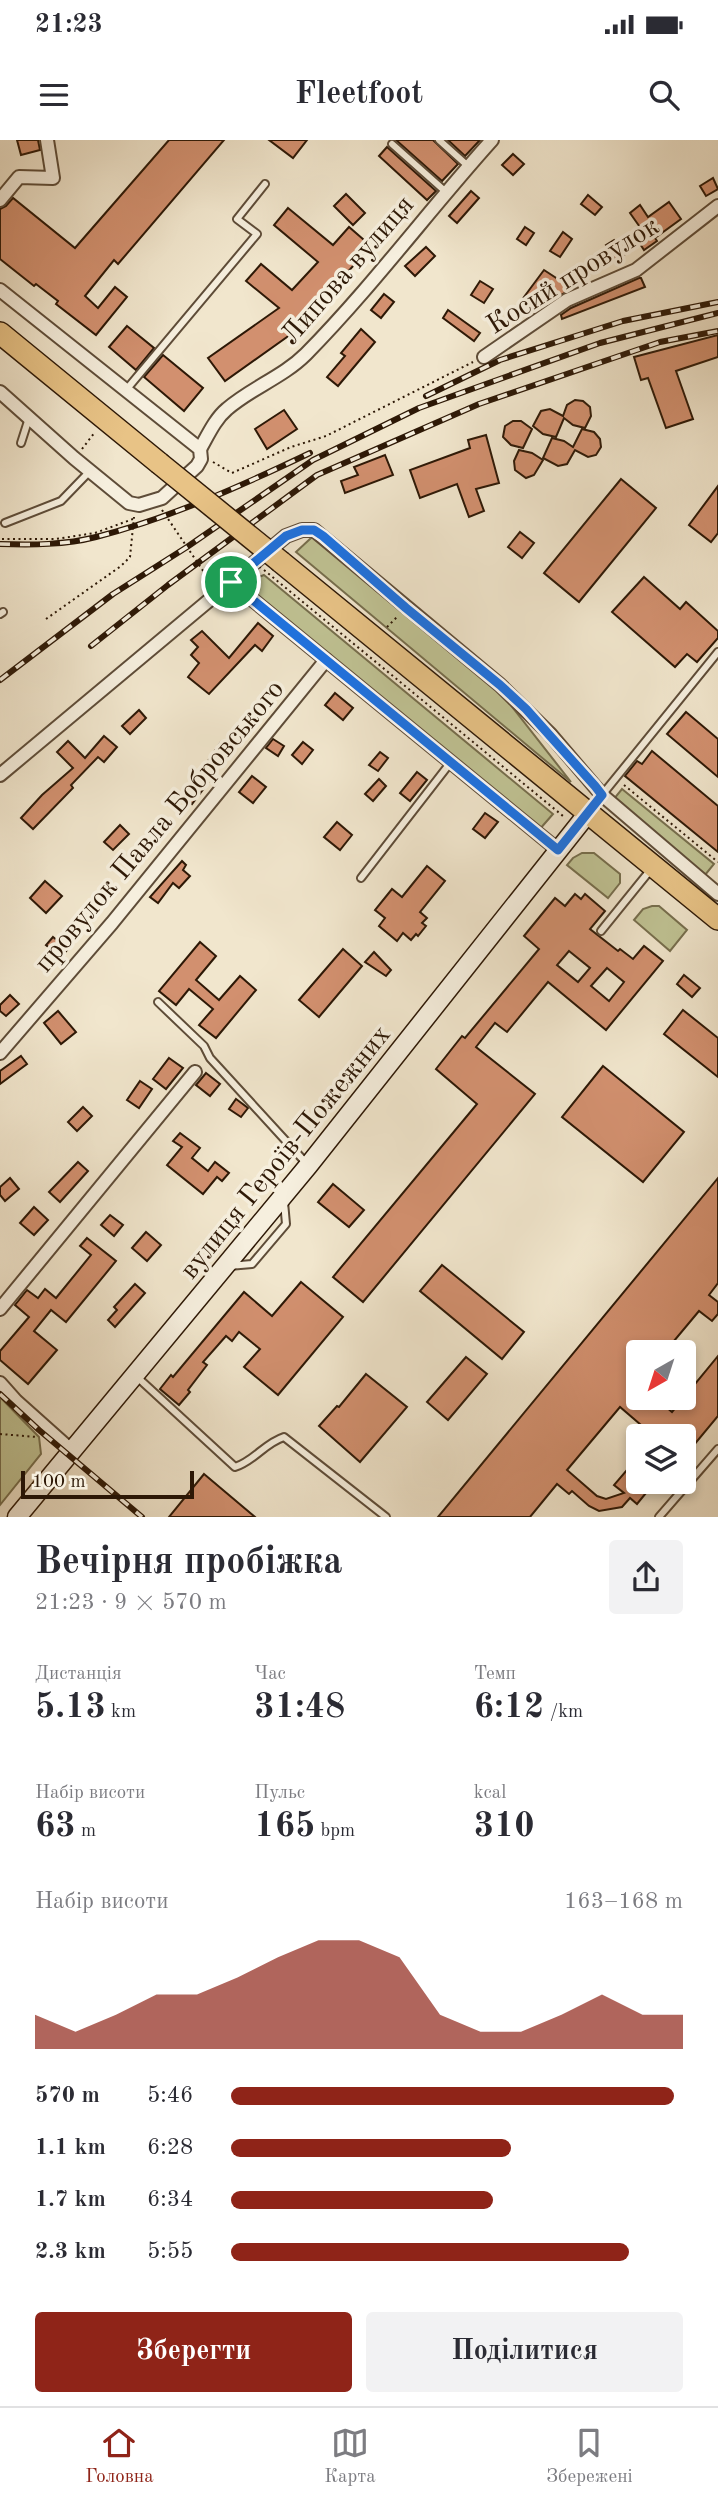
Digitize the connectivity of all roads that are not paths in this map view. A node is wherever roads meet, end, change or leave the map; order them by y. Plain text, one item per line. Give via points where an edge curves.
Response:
1 (47, 140) edge
2 (439, 140) edge
3 (492, 140) edge
4 (392, 145) dead end
5 (468, 166) junction
6 (265, 184) dead end
7 (446, 192) junction
8 (0, 200) edge
9 (718, 206) edge
10 (0, 290) edge
11 (0, 333) edge
12 (484, 357) road end
13 (126, 390) junction
14 (0, 392) edge
15 (29, 417) junction
16 (21, 443) dead end
17 (200, 449) junction
18 (90, 471) junction
19 (5, 523) road end
20 (231, 582) junction
21 (718, 652) edge
22 (326, 660) junction
23 (451, 762) junction
24 (0, 775) edge
25 (602, 795) junction
26 (588, 813) junction
27 (558, 850) junction
28 (654, 867) junction
29 (361, 878) dead end
30 (718, 894) edge
31 (718, 919) edge
32 (601, 931) dead end
33 (158, 1002) dead end
34 (0, 1053) edge
35 (195, 1072) dead end
36 (308, 1166) junction
37 (0, 1308) edge
38 (135, 1375) junction
39 (0, 1383) edge
40 (718, 1449) edge
41 (72, 1451) junction
42 (17, 1517) edge
43 (386, 1517) edge
44 (659, 1517) edge

1 - 8 street via 53,178 19,177
2 - 5 lane
3 - 5 street, Липова вулиця
4 - 7 lane
5 - 7 street, Липова вулиця
6 - 13 lane via 237,219 257,234
7 - 17 street, Липова вулиця via 349,310 296,364 226,409
9 - 12 street, Косий провулок via 636,270 566,300
10 - 13 street
11 - 26 main road, bridge via 159,463 272,566
13 - 17 street
14 - 15 street
15 - 16 lane
15 - 18 street
17 - 18 street, Липова вулиця via 197,466 155,501 139,505 129,503
18 - 19 lane via 61,501
20 - 22 street
20 - 24 street
20 - 25 street via 286,536 314,530 500,685
21 - 25 lane
22 - 23 street
22 - 34 street, провулок Павла Бобровського
23 - 27 street
23 - 29 lane
25 - 26 street
25 - 30 street
26 - 27 street, вулиця Героїв-Пожежних
26 - 28 main road
27 - 36 street, вулиця Героїв-Пожежних
28 - 31 main road
28 - 32 lane
33 - 36 lane via 204,1046
35 - 37 street
36 - 38 street, вулиця Героїв-Пожежних
38 - 41 street, вулиця Героїв-Пожежних
38 - 43 lane via 235,1467 284,1437
39 - 41 street
40 - 44 lane
41 - 42 street, вулиця Героїв-Пожежних

